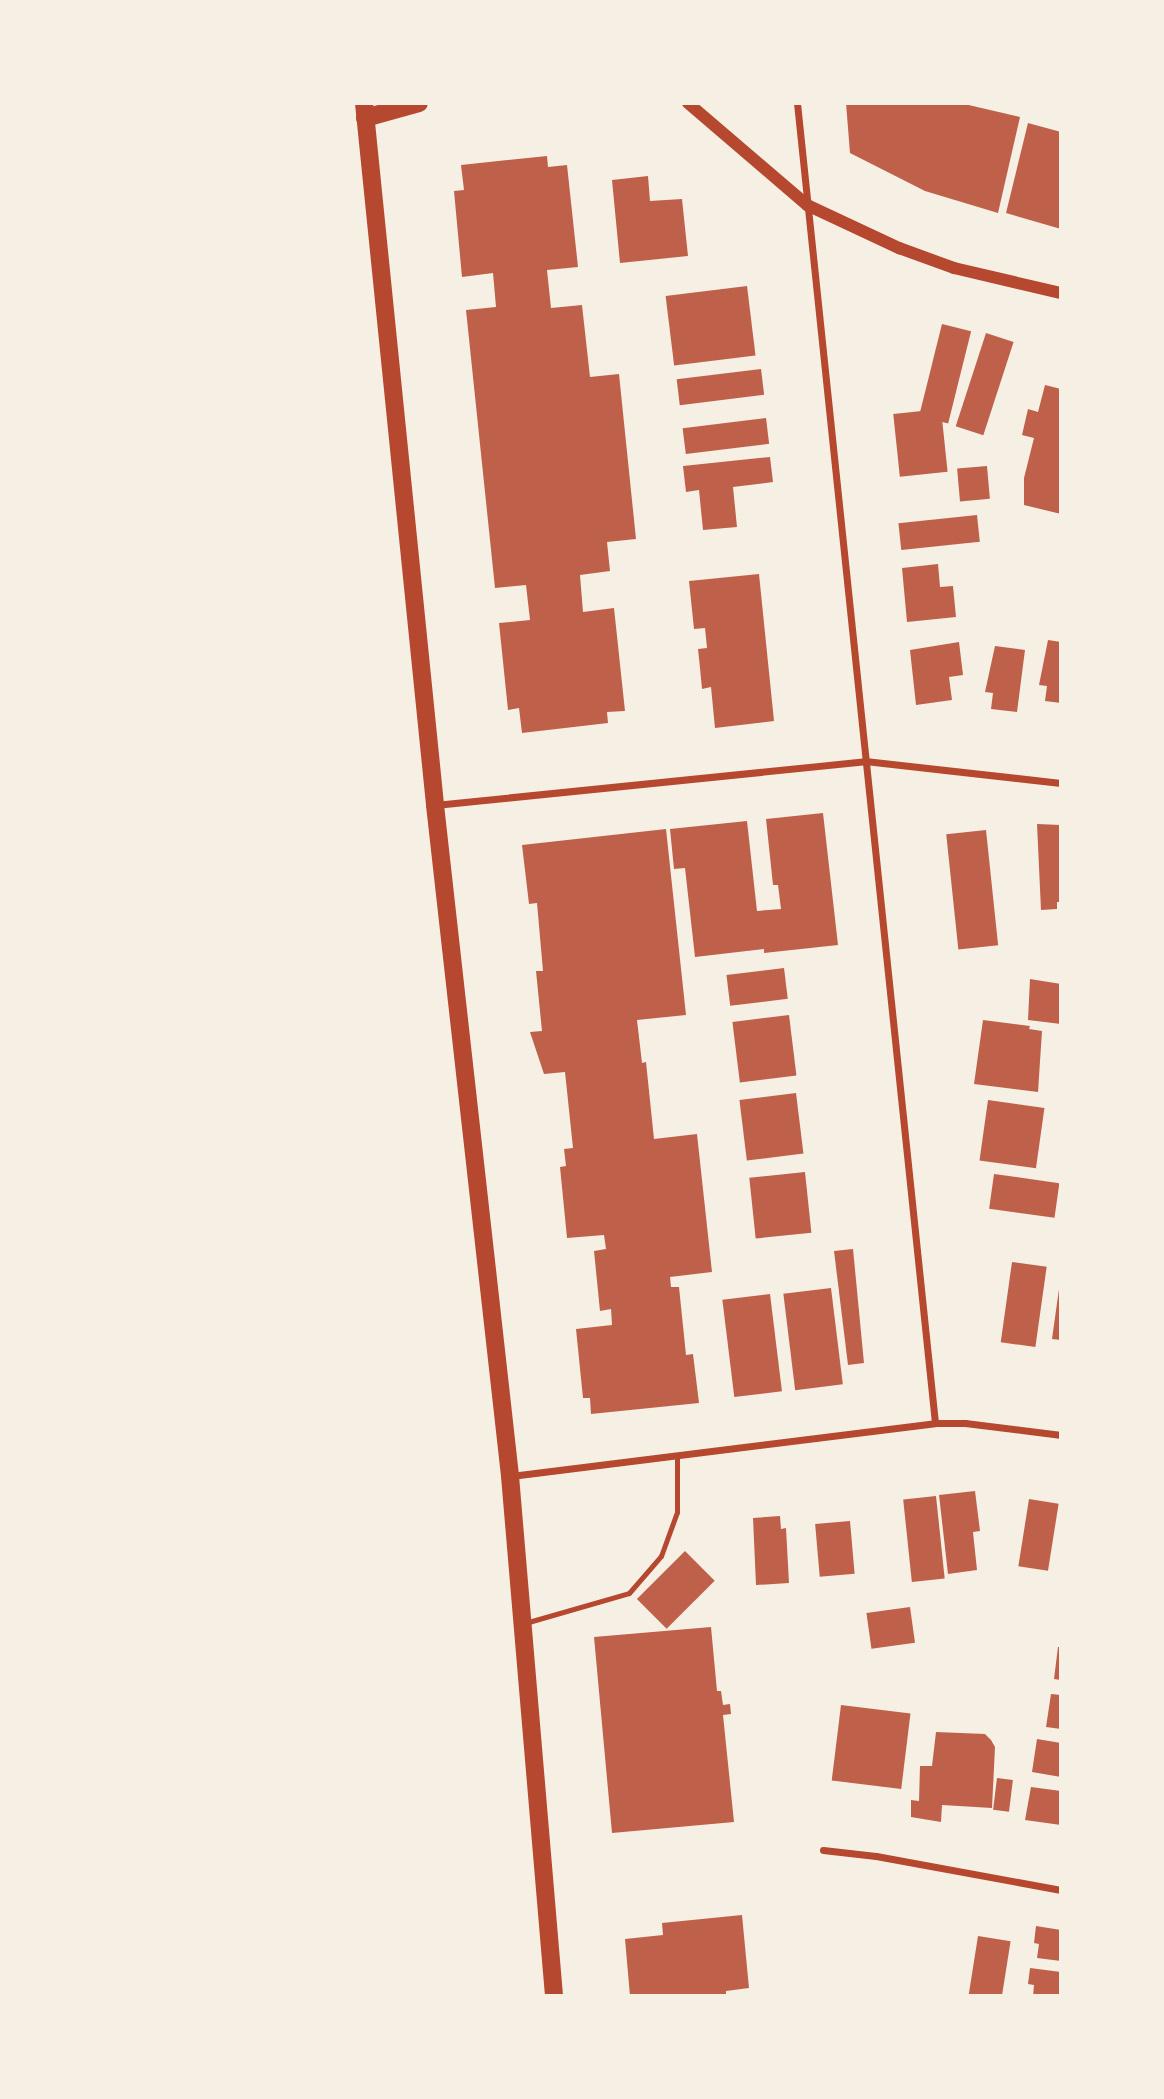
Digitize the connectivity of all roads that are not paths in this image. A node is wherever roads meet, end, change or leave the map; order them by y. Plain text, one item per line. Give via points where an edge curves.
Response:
1 (419, 103) edge
2 (688, 103) edge
3 (797, 103) edge
4 (364, 111) edge
5 (807, 205) junction
6 (1061, 293) edge
7 (865, 761) junction
8 (1061, 783) edge
9 (435, 805) junction
10 (935, 1423) junction
11 (1061, 1435) edge
12 (677, 1455) junction
13 (510, 1476) junction
14 (522, 1623) junction
15 (823, 1850) dead end
16 (1061, 1890) edge
17 (554, 1996) edge

1 - 4 main road
2 - 5 street
3 - 5 street
4 - 9 main road
5 - 6 street via 954,268
5 - 7 street
7 - 8 street
7 - 9 street
7 - 10 street
9 - 13 main road
10 - 11 street
10 - 12 street
12 - 13 street
12 - 14 lane via 677,1513 661,1556 629,1593
13 - 14 main road
14 - 17 main road
15 - 16 street

